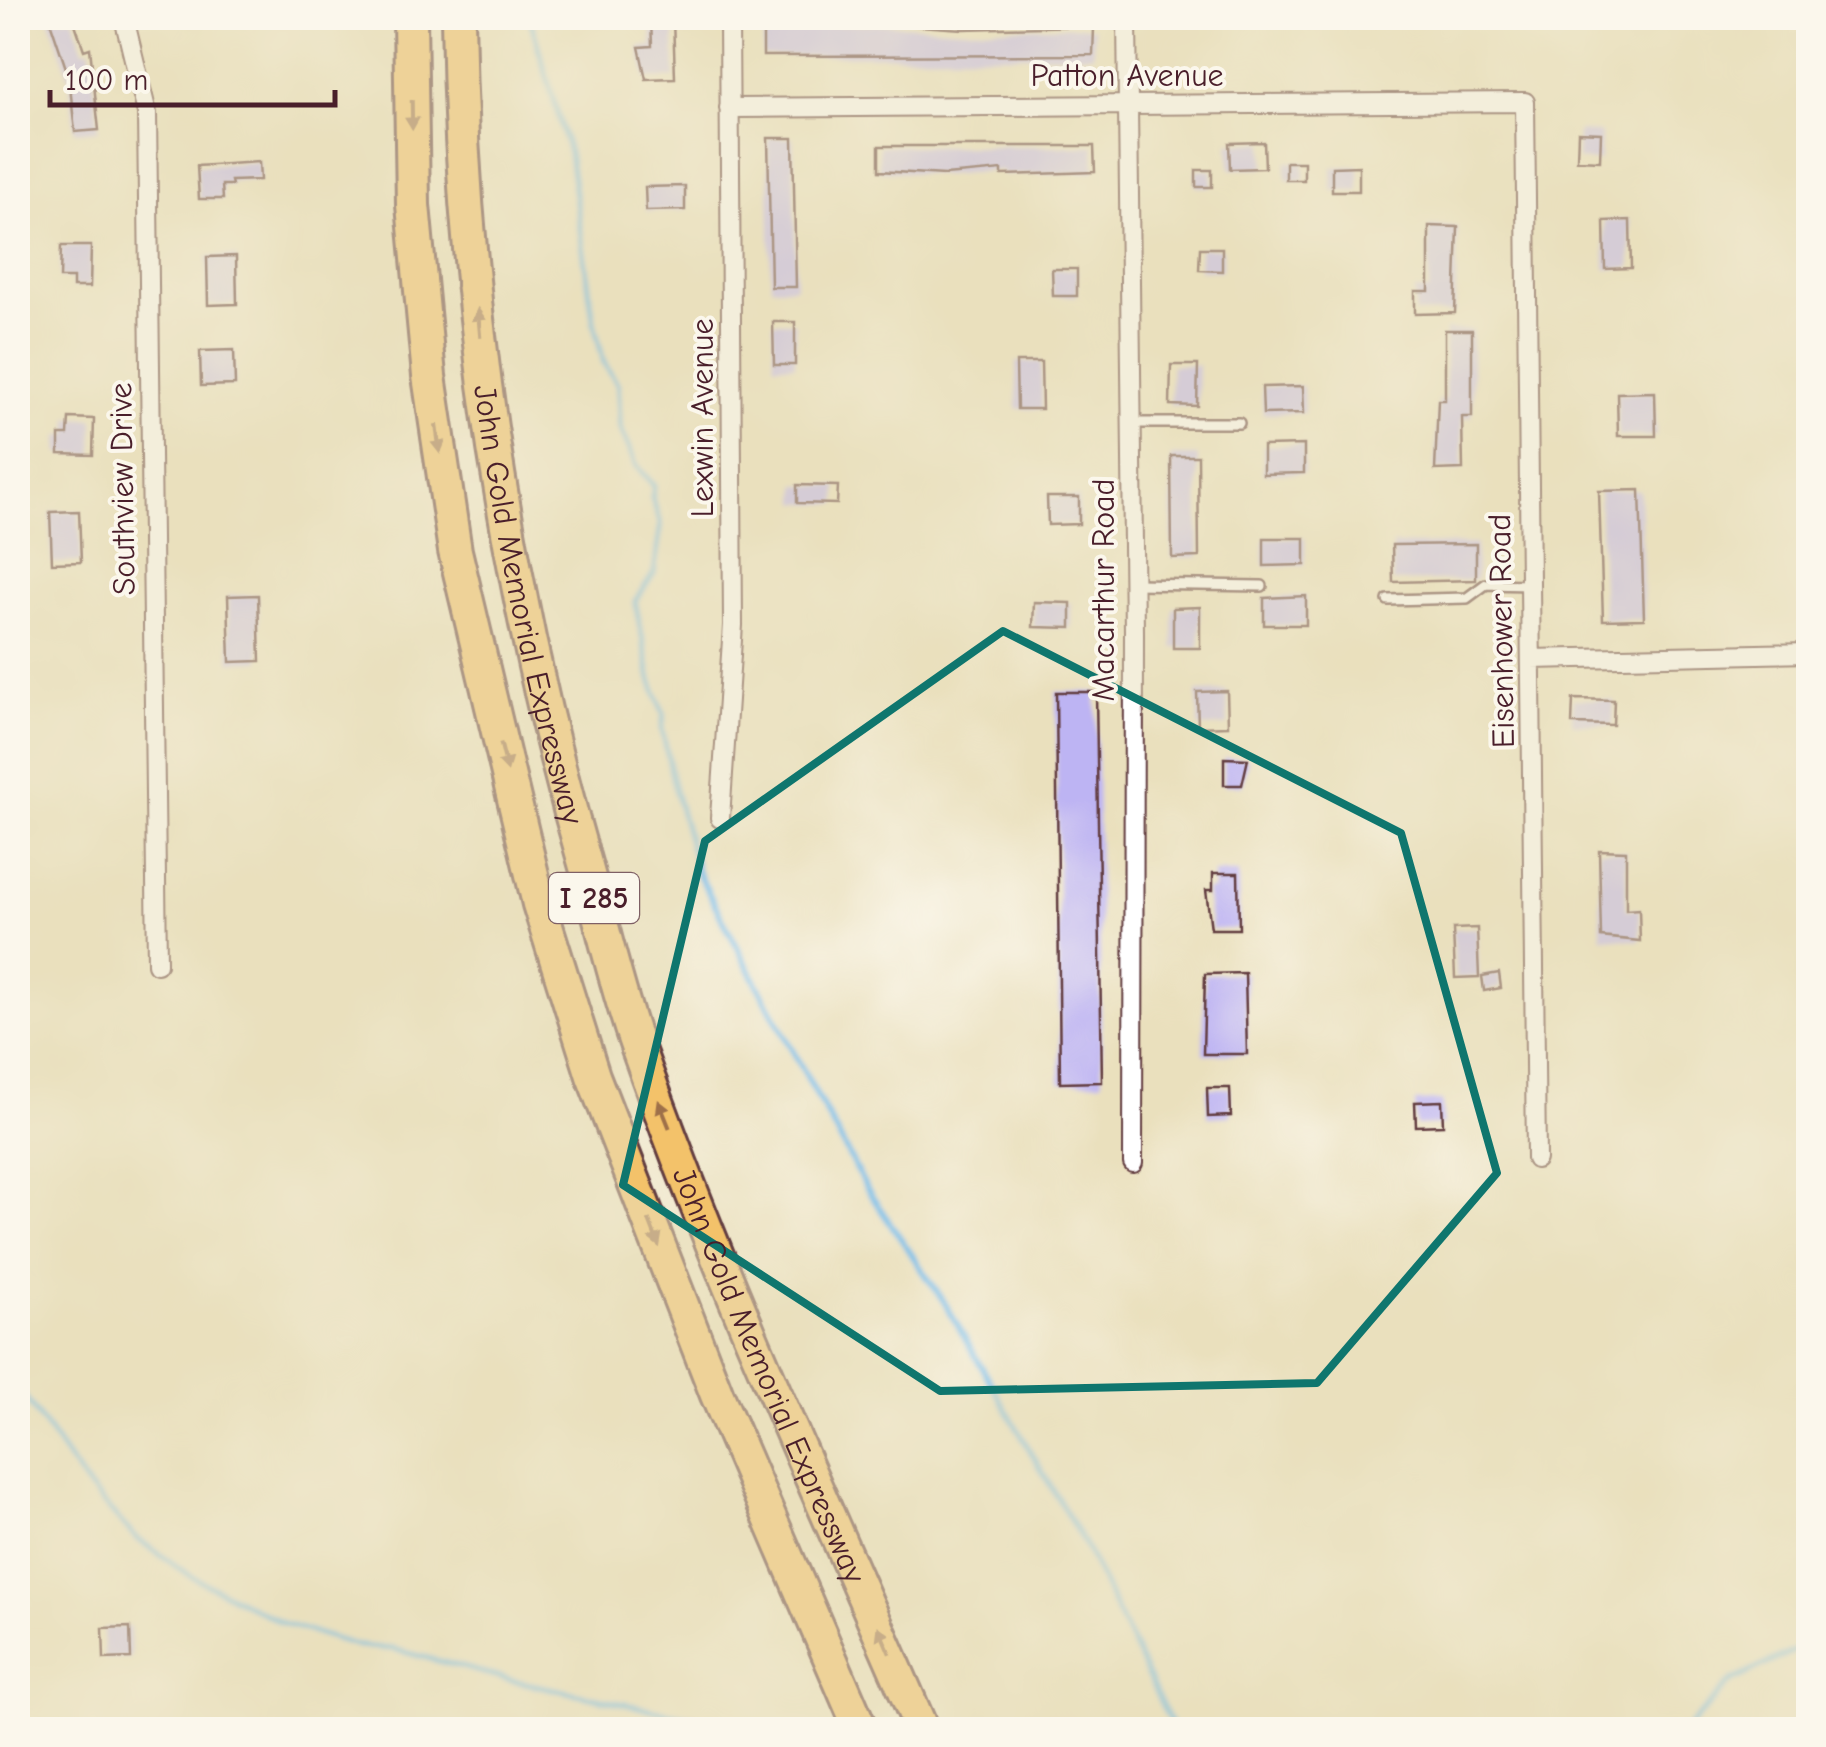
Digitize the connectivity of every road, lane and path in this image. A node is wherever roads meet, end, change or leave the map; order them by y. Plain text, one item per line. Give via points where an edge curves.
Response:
1 (124, 18) edge
2 (410, 18) edge
3 (458, 18) edge
4 (729, 18) edge
5 (1127, 18) edge
6 (1525, 102) joint
7 (1128, 106) junction
8 (730, 108) junction
9 (1132, 423) junction
10 (1239, 423) dead end
11 (1134, 584) junction
12 (1530, 585) junction
13 (1262, 586) dead end
14 (1388, 600) dead end
15 (1808, 653) edge
16 (1531, 659) junction
17 (720, 818) dead end
18 (157, 964) dead end
19 (1536, 1158) dead end
20 (1133, 1163) dead end
21 (861, 1730) edge
22 (922, 1730) edge

1 - 18 street, Southview Drive via 147,113
2 -> 21 highway, John Gold Memorial Expressway / I 285 via 413,205 454,550 539,904 620,1147 717,1395
22 -> 3 highway, John Gold Memorial Expressway / I 285 via 753,1339 637,1048 550,745 488,431 459,108
4 - 8 street, Lexwin Avenue
5 - 7 street, Macarthur Road
6 - 7 street, Patton Avenue
6 - 12 street, Eisenhower Road
7 - 8 street, Patton Avenue
7 - 9 street, Macarthur Road
8 - 17 street, Lexwin Avenue via 733,625
9 - 10 lane
9 - 11 street, Macarthur Road
11 - 13 lane
11 - 20 street, Macarthur Road
12 - 14 lane via 1486,584 1467,598
12 - 16 street, Eisenhower Road
15 - 16 street
16 - 19 street, Eisenhower Road

